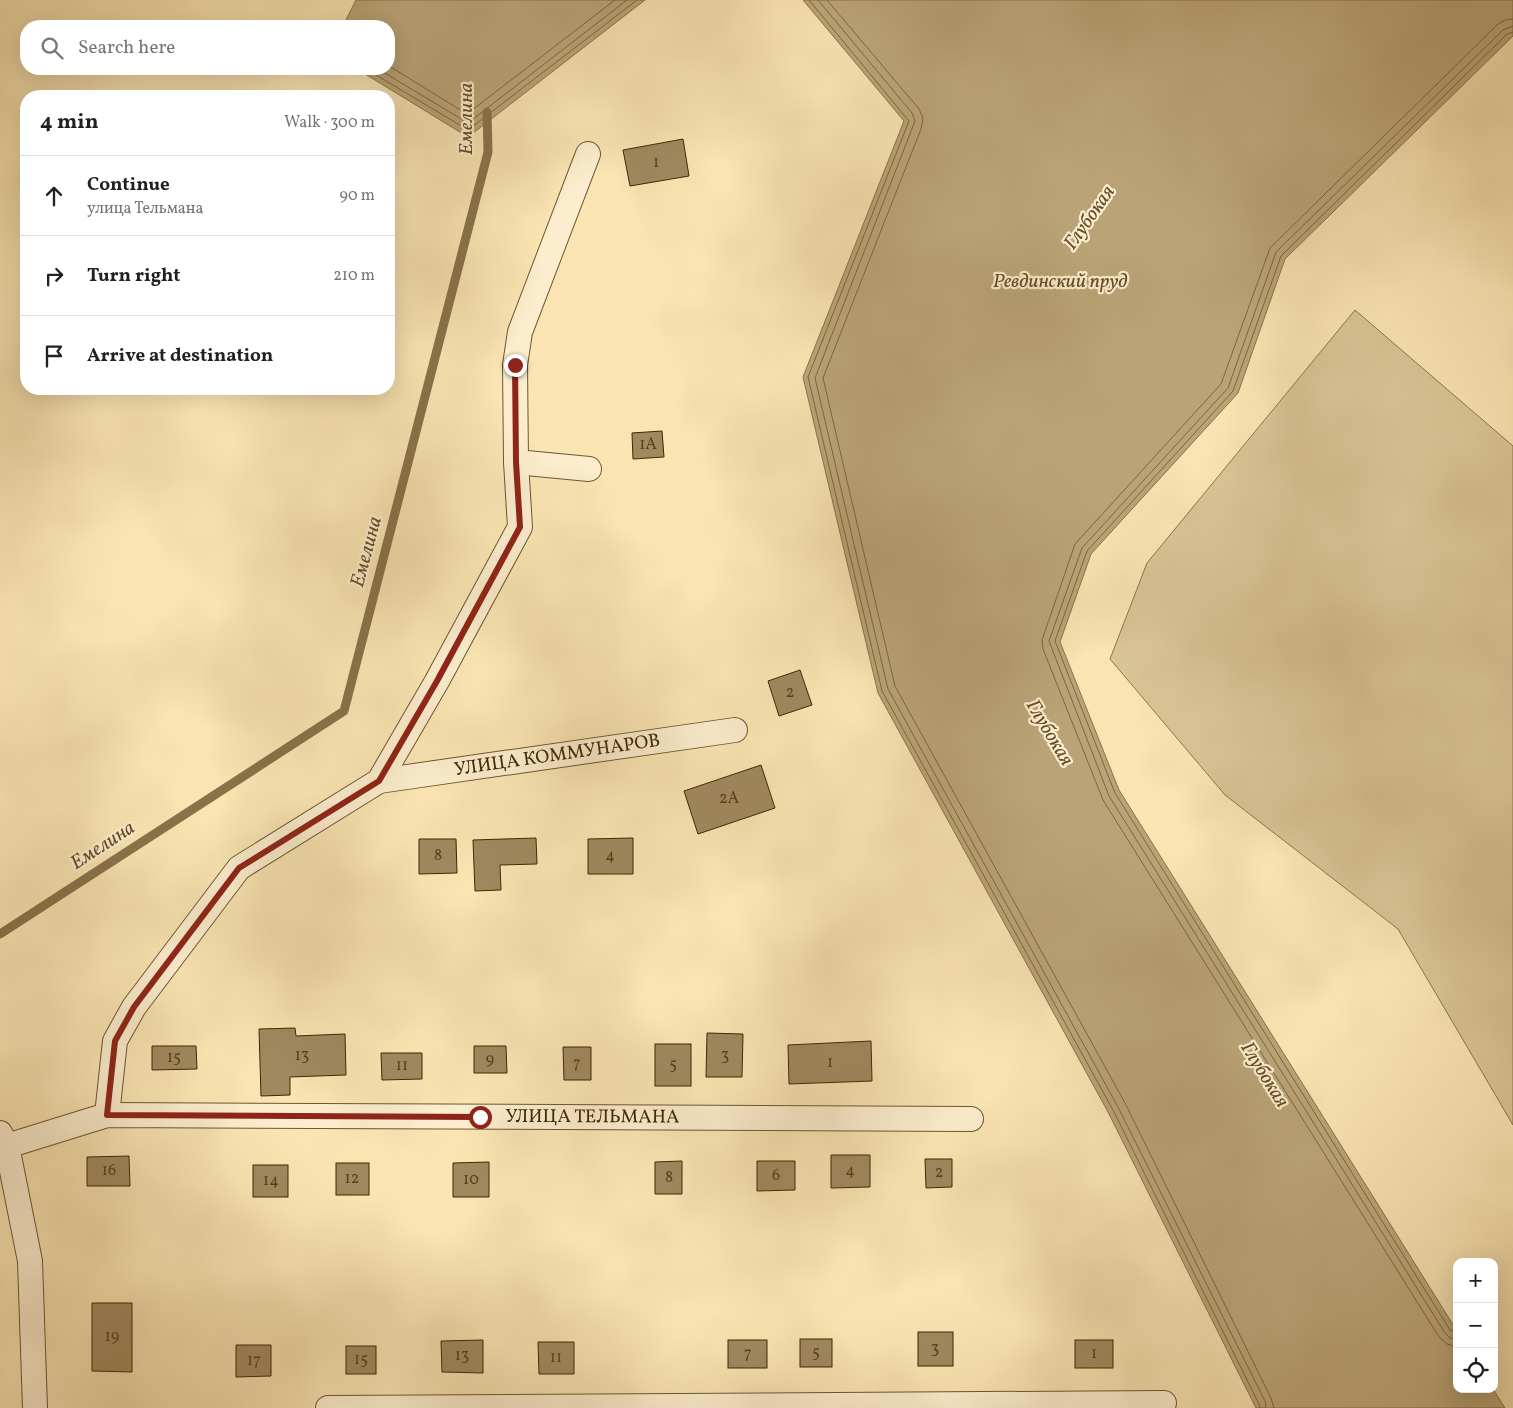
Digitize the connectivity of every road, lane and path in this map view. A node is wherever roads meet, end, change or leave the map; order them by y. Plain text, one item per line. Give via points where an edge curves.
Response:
1 (588, 154) dead end
2 (516, 462) junction
3 (589, 469) dead end
4 (735, 730) dead end
5 (379, 781) junction
6 (107, 1115) junction
7 (971, 1119) dead end
8 (4, 1140) edge
9 (1164, 1403) dead end
10 (35, 1408) edge
11 (328, 1408) edge

1 - 2 street via 520,332 515,365
2 - 3 street
2 - 5 street via 520,527
4 - 5 street, УЛИЦА КОММУНАРОВ
5 - 6 street via 239,868 134,1007 115,1041
6 - 7 street, УЛИЦА ТЕЛЬМАНА
6 - 8 street, УЛИЦА ТЕЛЬМАНА
8 - 10 street via 30,1261
9 - 11 street

